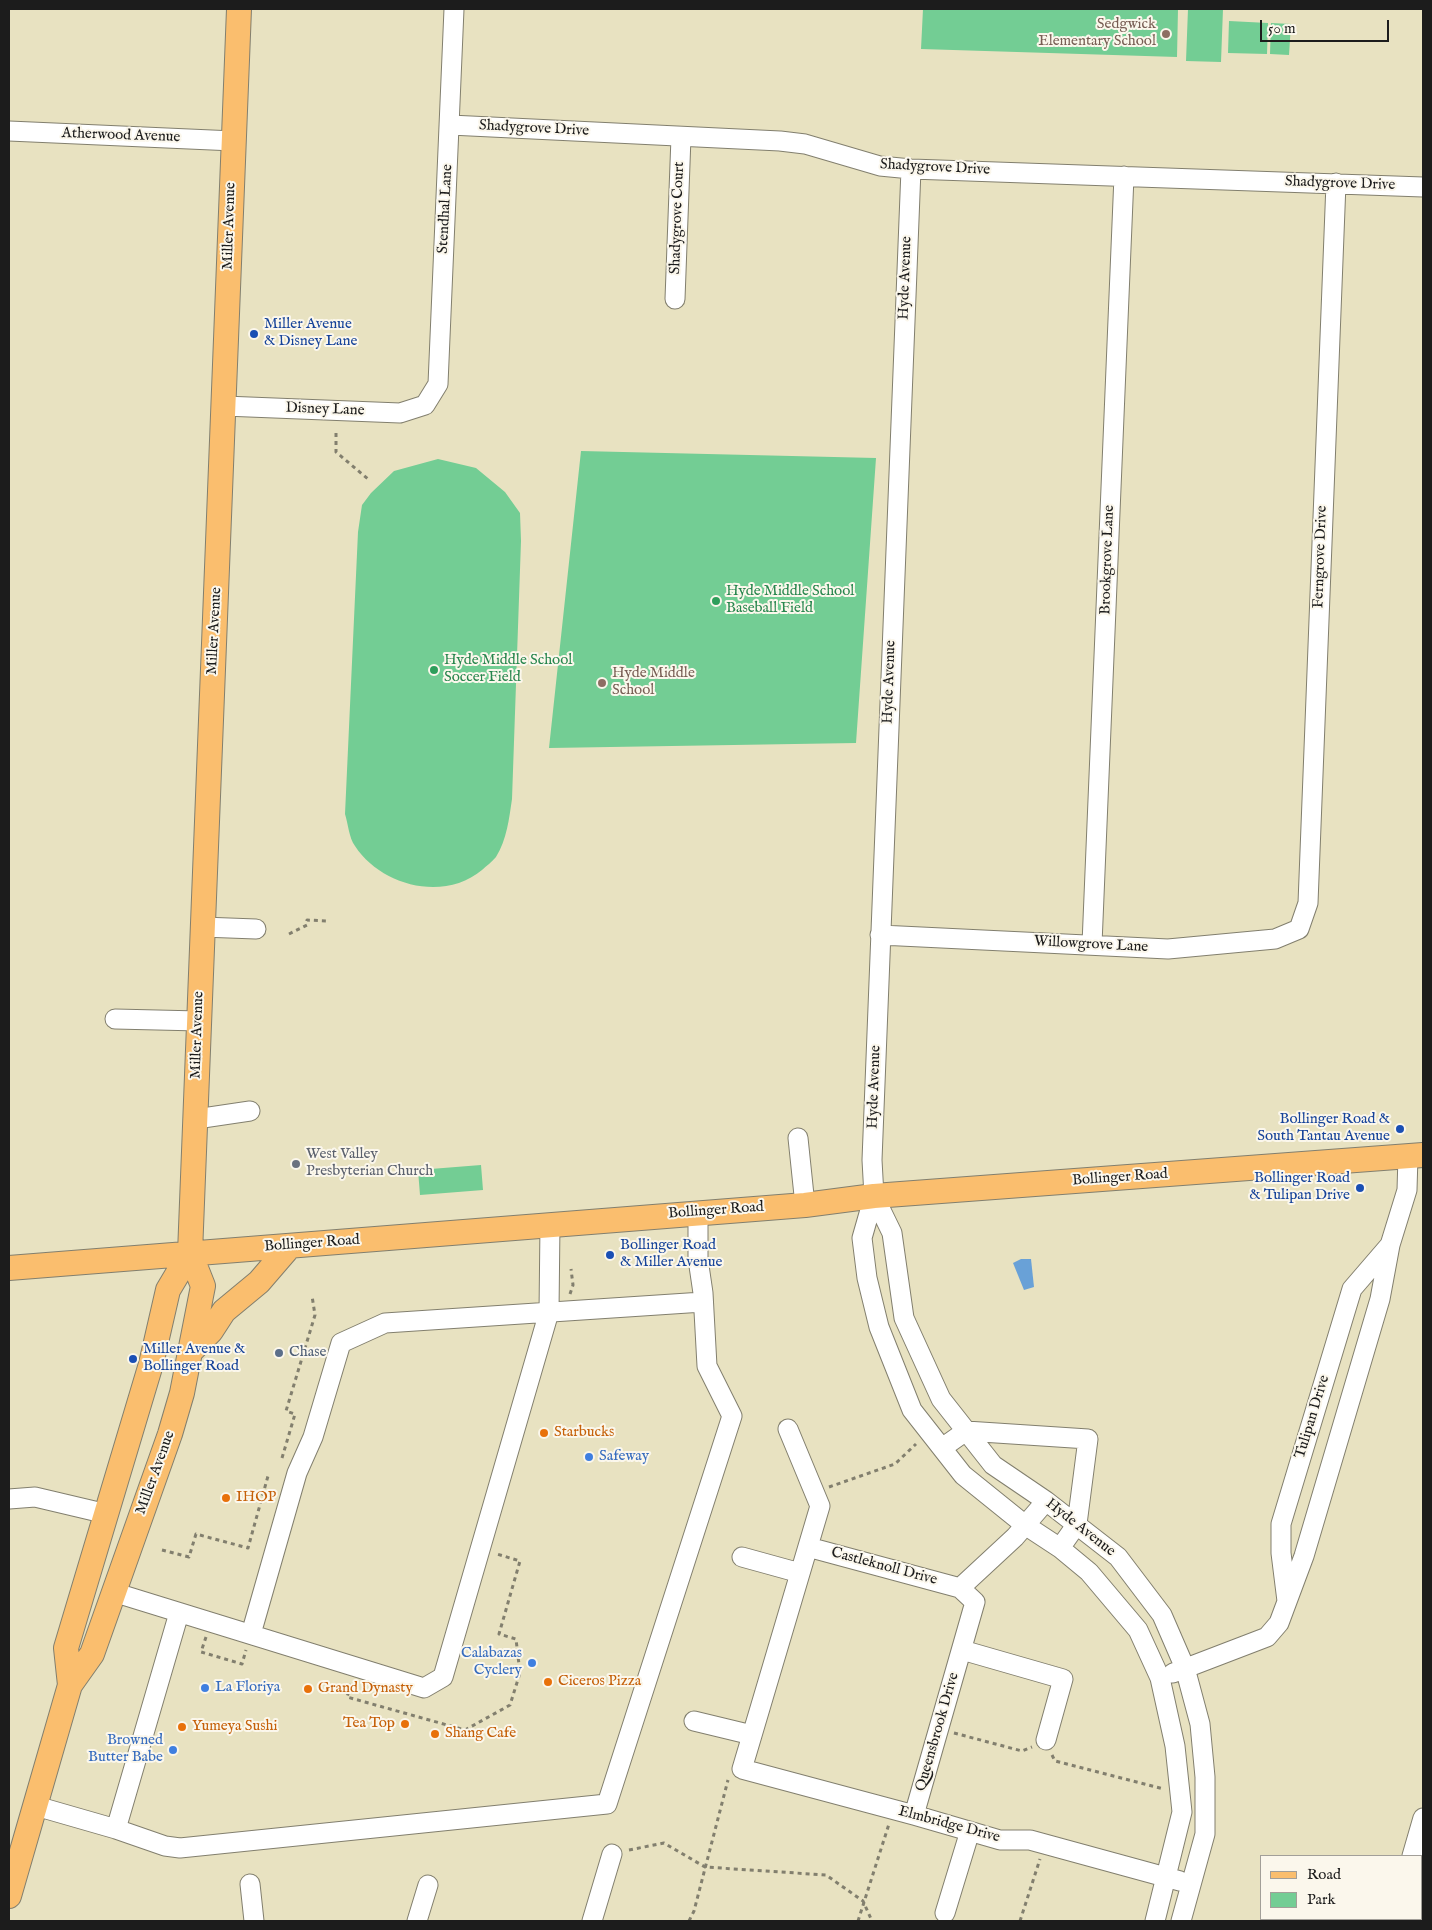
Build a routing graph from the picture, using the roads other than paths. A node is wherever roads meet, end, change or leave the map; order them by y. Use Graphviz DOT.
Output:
graph roads {
  1 [pos="239,9"];
  2 [pos="454,9"];
  3 [pos="450,125"];
  4 [pos="9,131"];
  5 [pos="681,136"];
  6 [pos="234,140"];
  7 [pos="911,169"];
  8 [pos="1124,176"];
  9 [pos="1336,183"];
  10 [pos="1423,188"];
  11 [pos="675,299"];
  12 [pos="425,405"];
  13 [pos="224,406"];
  14 [pos="202,927"];
  15 [pos="256,929"];
  16 [pos="1299,929"];
  17 [pos="880,936"];
  18 [pos="1092,944"];
  19 [pos="115,1019"];
  20 [pos="199,1021"];
  21 [pos="250,1111"];
  22 [pos="196,1119"];
  23 [pos="798,1138"];
  24 [pos="1416,1156"];
  25 [pos="874,1196"];
  26 [pos="805,1205"];
  27 [pos="698,1213"];
  28 [pos="550,1224"];
  29 [pos="1390,1245"];
  30 [pos="290,1246"];
  31 [pos="190,1253"];
  32 [pos="9,1268"];
  33 [pos="703,1302"];
  34 [pos="549,1312"];
  35 [pos="191,1351"];
  36 [pos="788,1429"];
  37 [pos="966,1431"];
  38 [pos="942,1448"];
  39 [pos="9,1499"];
  40 [pos="1046,1501"];
  41 [pos="107,1514"];
  42 [pos="1077,1524"];
  43 [pos="1025,1525"];
  44 [pos="808,1547"];
  45 [pos="1060,1548"];
  46 [pos="742,1557"];
  47 [pos="800,1573"];
  48 [pos="960,1588"];
  49 [pos="114,1592"];
  50 [pos="1287,1605"];
  51 [pos="179,1613"];
  52 [pos="250,1634"];
  53 [pos="962,1650"];
  54 [pos="1184,1668"];
  55 [pos="1160,1678"];
  56 [pos="70,1685"];
  57 [pos="694,1721"];
  58 [pos="752,1735"];
  59 [pos="1046,1740"];
  60 [pos="36,1806"];
  61 [pos="914,1815"];
  62 [pos="1423,1818"];
  63 [pos="116,1829"];
  64 [pos="970,1831"];
  65 [pos="612,1854"];
  66 [pos="1412,1855"];
  67 [pos="1167,1877"];
  68 [pos="250,1884"];
  69 [pos="1192,1884"];
  70 [pos="428,1885"];
  71 [pos="9,1896"];
  72 [pos="945,1913"];
  73 [pos="254,1921"];
  74 [pos="417,1921"];
  75 [pos="592,1921"];
  76 [pos="1155,1921"];
  77 [pos="1181,1921"];
  1 -- 6 [label="main road, Miller Avenue"];
  2 -- 3 [label="street, Stendhal Lane"];
  3 -- 5 [label="street, Shadygrove Drive"];
  3 -- 12 [label="street, Stendhal Lane"];
  4 -- 6 [label="street, Atherwood Avenue"];
  5 -- 7 [label="street, Shadygrove Drive"];
  5 -- 11 [label="street, Shadygrove Court"];
  6 -- 13 [label="main road, Miller Avenue"];
  7 -- 8 [label="street, Shadygrove Drive"];
  7 -- 17 [label="street, Hyde Avenue"];
  8 -- 9 [label="street, Shadygrove Drive"];
  8 -- 18 [label="street, Brookgrove Lane"];
  9 -- 10 [label="street, Shadygrove Drive"];
  9 -- 16 [label="street, Ferngrove Drive"];
  12 -- 13 [label="street, Disney Lane"];
  13 -- 14 [label="main road, Miller Avenue"];
  14 -- 15 [label="street"];
  14 -- 20 [label="main road, Miller Avenue"];
  16 -- 18 [label="street, Willowgrove Lane"];
  17 -- 18 [label="street, Willowgrove Lane"];
  17 -- 25 [label="street, Hyde Avenue"];
  19 -- 20 [label="street"];
  20 -- 22 [label="main road, Miller Avenue"];
  21 -- 22 [label="street"];
  22 -- 31 [label="main road, Miller Avenue"];
  23 -- 26 [label="street"];
  24 -- 25 [label="main road, Bollinger Road"];
  24 -- 29 [label="street, Tulipan Drive"];
  25 -- 26 [label="main road, Bollinger Road"];
  25 -- 37 [label="street, Hyde Avenue"];
  25 -- 38 [label="street, Hyde Avenue"];
  26 -- 27 [label="main road, Bollinger Road"];
  27 -- 28 [label="main road, Bollinger Road"];
  27 -- 33 [label="street"];
  28 -- 30 [label="main road, Bollinger Road"];
  28 -- 34 [label="street"];
  29 -- 50 [label="street, Tulipan Drive"];
  29 -- 50 [label="street, Tulipan Drive"];
  30 -- 31 [label="main road, Bollinger Road"];
  30 -- 35 [label="main road"];
  31 -- 32 [label="main road, Bollinger Road"];
  31 -- 35 [label="main road, Miller Avenue"];
  31 -- 41 [label="main road, Miller Avenue"];
  33 -- 34 [label="street"];
  33 -- 63 [label="street"];
  34 -- 52 [label="street"];
  34 -- 52 [label="street"];
  35 -- 49 [label="main road, Miller Avenue"];
  36 -- 44 [label="street"];
  37 -- 38 [label="street"];
  37 -- 40 [label="street, Hyde Avenue"];
  37 -- 42 [label="street"];
  38 -- 43 [label="street, Hyde Avenue"];
  39 -- 41 [label="street"];
  40 -- 42 [label="street, Hyde Avenue"];
  40 -- 43 [label="street"];
  41 -- 56 [label="main road, Miller Avenue"];
  42 -- 45 [label="street"];
  42 -- 54 [label="street, Hyde Avenue"];
  43 -- 45 [label="street, Hyde Avenue"];
  43 -- 48 [label="street"];
  44 -- 47 [label="street"];
  44 -- 48 [label="street, Castleknoll Drive"];
  45 -- 55 [label="street, Hyde Avenue"];
  46 -- 47 [label="street"];
  47 -- 58 [label="street"];
  48 -- 53 [label="street, Queensbrook Drive"];
  49 -- 51 [label="street"];
  49 -- 56 [label="main road, Miller Avenue"];
  50 -- 54 [label="street, Tulipan Drive"];
  51 -- 52 [label="street"];
  51 -- 63 [label="street"];
  53 -- 59 [label="street"];
  53 -- 61 [label="street, Queensbrook Drive"];
  54 -- 55 [label="street, Tulipan Drive"];
  54 -- 69 [label="street, Hyde Avenue"];
  55 -- 67 [label="street, Hyde Avenue"];
  56 -- 60 [label="main road, Miller Avenue"];
  57 -- 58 [label="street"];
  58 -- 61 [label="street, Elmbridge Drive"];
  60 -- 63 [label="street"];
  60 -- 71 [label="main road, Miller Avenue"];
  61 -- 64 [label="street, Elmbridge Drive"];
  62 -- 66 [label="street"];
  64 -- 67 [label="street, Elmbridge Drive"];
  64 -- 72 [label="street"];
  65 -- 75 [label="street"];
  67 -- 69 [label="street, Elmbridge Drive"];
  67 -- 76 [label="street, Hyde Avenue"];
  68 -- 73 [label="street"];
  69 -- 77 [label="street, Hyde Avenue"];
  70 -- 74 [label="street"];
}
